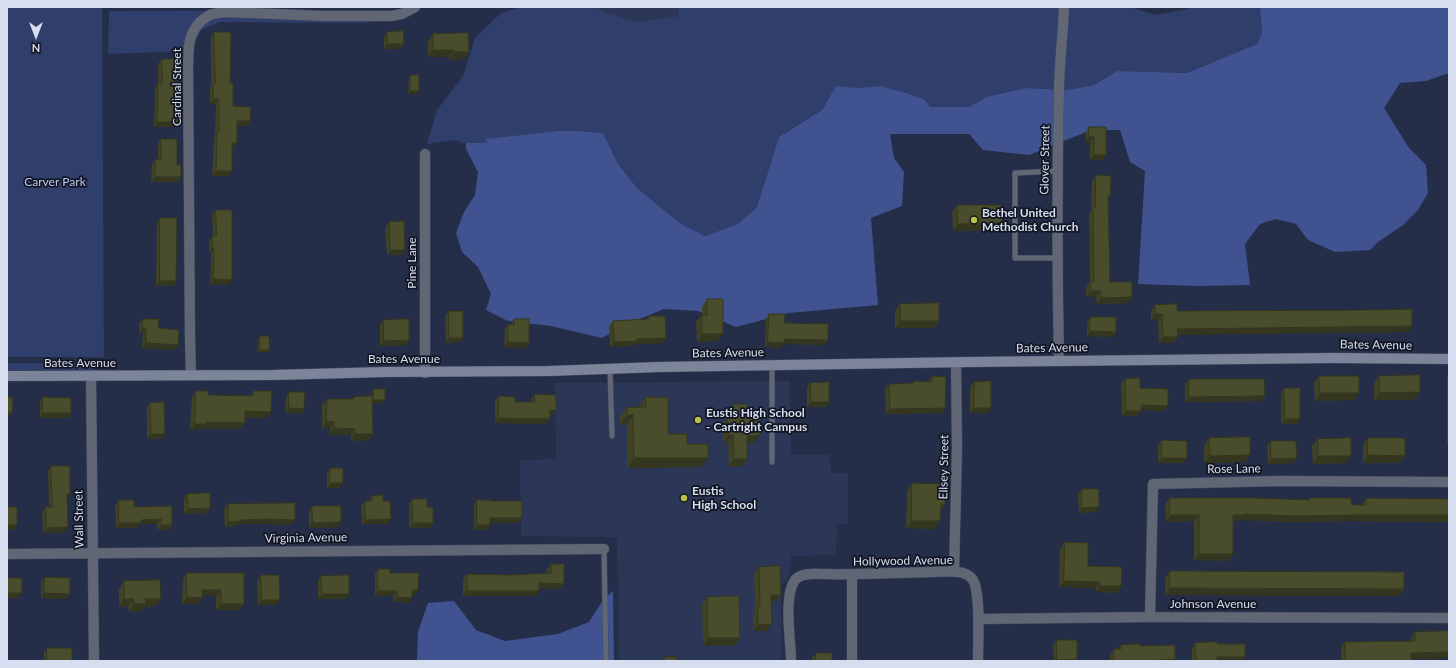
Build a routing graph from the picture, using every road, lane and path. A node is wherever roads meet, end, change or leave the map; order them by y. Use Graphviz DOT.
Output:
graph roads {
  1 [pos="415,7"];
  2 [pos="1064,7"];
  3 [pos="425,154"];
  4 [pos="1058,171"];
  5 [pos="1057,258"];
  6 [pos="1449,359"];
  7 [pos="1059,361"];
  8 [pos="956,362"];
  9 [pos="772,365"];
  10 [pos="610,369"];
  11 [pos="425,372"];
  12 [pos="191,375"];
  13 [pos="7,376"];
  14 [pos="91,376"];
  15 [pos="612,436"];
  16 [pos="772,462"];
  17 [pos="1449,482"];
  18 [pos="604,549"];
  19 [pos="92,553"];
  20 [pos="7,554"];
  21 [pos="954,572"];
  22 [pos="852,575"];
  23 [pos="1150,617"];
  24 [pos="1449,618"];
  25 [pos="978,619"];
  26 [pos="94,661"];
  27 [pos="606,661"];
  28 [pos="791,661"];
  29 [pos="852,661"];
  30 [pos="978,661"];
  1 -- 12 [label="street, Cardinal Street"];
  2 -- 4 [label="street, Glover Street"];
  3 -- 11 [label="street, Pine Lane"];
  4 -- 5 [label="street, Glover Street"];
  4 -- 5 [label="lane"];
  5 -- 7 [label="street, Glover Street"];
  6 -- 7 [label="street, Bates Avenue"];
  7 -- 8 [label="street, Bates Avenue"];
  8 -- 9 [label="street, Bates Avenue"];
  8 -- 21 [label="street, Ellsey Street"];
  9 -- 10 [label="street, Bates Avenue"];
  9 -- 16 [label="lane"];
  10 -- 11 [label="street, Bates Avenue"];
  10 -- 15 [label="lane"];
  11 -- 12 [label="street, Bates Avenue"];
  12 -- 14 [label="street, Bates Avenue"];
  13 -- 14 [label="street, Bates Avenue"];
  14 -- 19 [label="street, Wall Street"];
  17 -- 23 [label="street, Rose Lane"];
  18 -- 19 [label="street, Virginia Avenue"];
  18 -- 27 [label="lane"];
  19 -- 20 [label="street, Virginia Avenue"];
  19 -- 26 [label="street, Wall Street"];
  21 -- 22 [label="street, Hollywood Avenue"];
  21 -- 25 [label="street, Hollywood Avenue"];
  22 -- 28 [label="street, Hollywood Avenue"];
  22 -- 29 [label="street"];
  23 -- 24 [label="street, Johnson Avenue"];
  23 -- 25 [label="street, Johnson Avenue"];
  25 -- 30 [label="street, Hollywood Avenue"];
}
